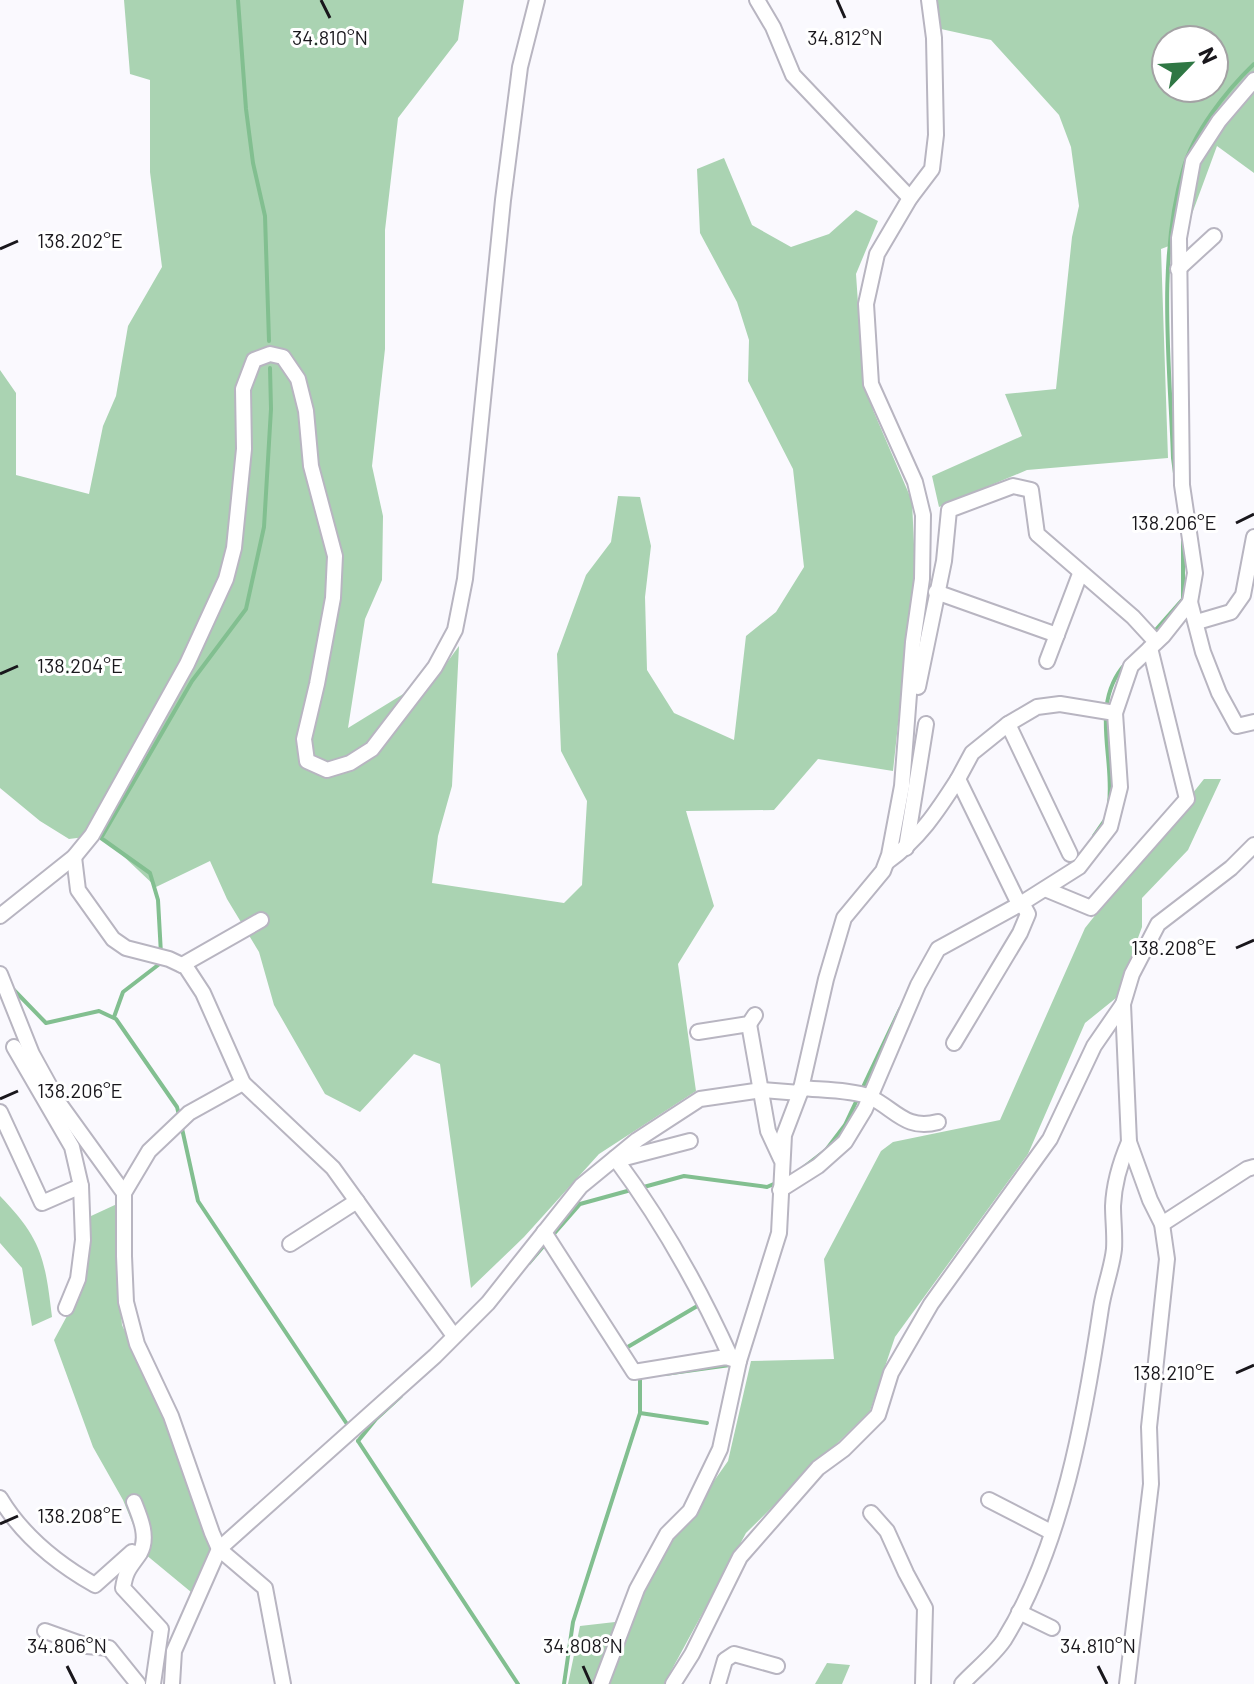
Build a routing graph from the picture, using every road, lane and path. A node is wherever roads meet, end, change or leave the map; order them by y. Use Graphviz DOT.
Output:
graph roads {
  1 [pos="537,0"];
  2 [pos="757,0"];
  3 [pos="929,0"];
  4 [pos="1254,80"];
  5 [pos="910,198"];
  6 [pos="1214,236"];
  7 [pos="1178,269"];
  8 [pos="1254,537"];
  9 [pos="1080,574"];
  10 [pos="936,592"];
  11 [pos="1190,602"];
  12 [pos="1197,622"];
  13 [pos="1057,635"];
  14 [pos="1153,644"];
  15 [pos="1047,661"];
  16 [pos="909,704"];
  17 [pos="1115,713"];
  18 [pos="1254,722"];
  19 [pos="926,724"];
  20 [pos="1008,724"];
  21 [pos="958,779"];
  22 [pos="1254,845"];
  23 [pos="906,848"];
  24 [pos="1070,854"];
  25 [pos="74,857"];
  26 [pos="887,862"];
  27 [pos="1045,889"];
  28 [pos="1018,900"];
  29 [pos="0,916"];
  30 [pos="261,920"];
  31 [pos="175,962"];
  32 [pos="0,974"];
  33 [pos="1123,1004"];
  34 [pos="698,1032"];
  35 [pos="954,1043"];
  36 [pos="13,1048"];
  37 [pos="243,1083"];
  38 [pos="762,1090"];
  39 [pos="801,1091"];
  40 [pos="868,1096"];
  41 [pos="0,1112"];
  42 [pos="938,1122"];
  43 [pos="690,1141"];
  44 [pos="1129,1142"];
  45 [pos="616,1159"];
  46 [pos="782,1166"];
  47 [pos="1254,1167"];
  48 [pos="81,1186"];
  49 [pos="780,1188"];
  50 [pos="124,1193"];
  51 [pos="357,1201"];
  52 [pos="1162,1224"];
  53 [pos="545,1233"];
  54 [pos="290,1244"];
  55 [pos="66,1308"];
  56 [pos="454,1336"];
  57 [pos="735,1359"];
  58 [pos="0,1498"];
  59 [pos="989,1500"];
  60 [pos="134,1502"];
  61 [pos="871,1513"];
  62 [pos="1051,1532"];
  63 [pos="142,1543"];
  64 [pos="219,1549"];
  65 [pos="1019,1612"];
  66 [pos="1052,1628"];
  67 [pos="45,1631"];
  68 [pos="777,1666"];
  69 [pos="138,1684"];
  70 [pos="153,1684"];
  71 [pos="172,1684"];
  72 [pos="283,1684"];
  73 [pos="601,1684"];
  74 [pos="673,1684"];
  75 [pos="718,1684"];
  76 [pos="923,1684"];
  77 [pos="962,1684"];
  78 [pos="1127,1684"];
  1 -- 25 [label="street"];
  2 -- 5 [label="street"];
  3 -- 5 [label="street"];
  4 -- 7 [label="street"];
  5 -- 16 [label="street"];
  6 -- 7 [label="street"];
  7 -- 11 [label="street"];
  8 -- 12 [label="street"];
  9 -- 10 [label="street"];
  9 -- 13 [label="street"];
  9 -- 14 [label="street"];
  10 -- 13 [label="street"];
  10 -- 16 [label="street"];
  11 -- 12 [label="street"];
  11 -- 14 [label="street"];
  12 -- 18 [label="street"];
  13 -- 15 [label="street"];
  14 -- 17 [label="street"];
  14 -- 27 [label="street"];
  16 -- 26 [label="street"];
  17 -- 20 [label="street"];
  17 -- 27 [label="street"];
  19 -- 23 [label="street"];
  20 -- 21 [label="street"];
  20 -- 24 [label="street"];
  21 -- 23 [label="street"];
  21 -- 28 [label="street"];
  22 -- 33 [label="street"];
  23 -- 26 [label="street"];
  25 -- 29 [label="street"];
  25 -- 31 [label="street"];
  26 -- 39 [label="street"];
  27 -- 28 [label="street"];
  28 -- 35 [label="street"];
  28 -- 40 [label="street"];
  30 -- 31 [label="street"];
  31 -- 37 [label="street"];
  32 -- 36 [label="street"];
  33 -- 44 [label="street"];
  33 -- 74 [label="street"];
  34 -- 38 [label="street"];
  36 -- 48 [label="street"];
  36 -- 50 [label="street"];
  37 -- 50 [label="street"];
  37 -- 51 [label="street"];
  38 -- 39 [label="street"];
  38 -- 45 [label="street"];
  38 -- 46 [label="street"];
  39 -- 40 [label="street"];
  39 -- 46 [label="street"];
  40 -- 42 [label="street"];
  40 -- 49 [label="street"];
  41 -- 48 [label="street"];
  43 -- 45 [label="street"];
  44 -- 52 [label="street"];
  44 -- 62 [label="street"];
  45 -- 53 [label="street"];
  45 -- 57 [label="street"];
  46 -- 49 [label="street"];
  47 -- 52 [label="street"];
  48 -- 55 [label="street"];
  49 -- 57 [label="street"];
  50 -- 64 [label="street"];
  51 -- 54 [label="street"];
  51 -- 56 [label="street"];
  52 -- 78 [label="street"];
  53 -- 56 [label="street"];
  53 -- 57 [label="street"];
  56 -- 64 [label="street"];
  57 -- 73 [label="street"];
  58 -- 63 [label="street"];
  59 -- 62 [label="street"];
  60 -- 63 [label="street"];
  61 -- 76 [label="street"];
  62 -- 65 [label="street"];
  63 -- 70 [label="street"];
  64 -- 71 [label="street"];
  64 -- 72 [label="street"];
  65 -- 66 [label="street"];
  65 -- 77 [label="street"];
  67 -- 69 [label="street"];
  68 -- 75 [label="street"];
}
